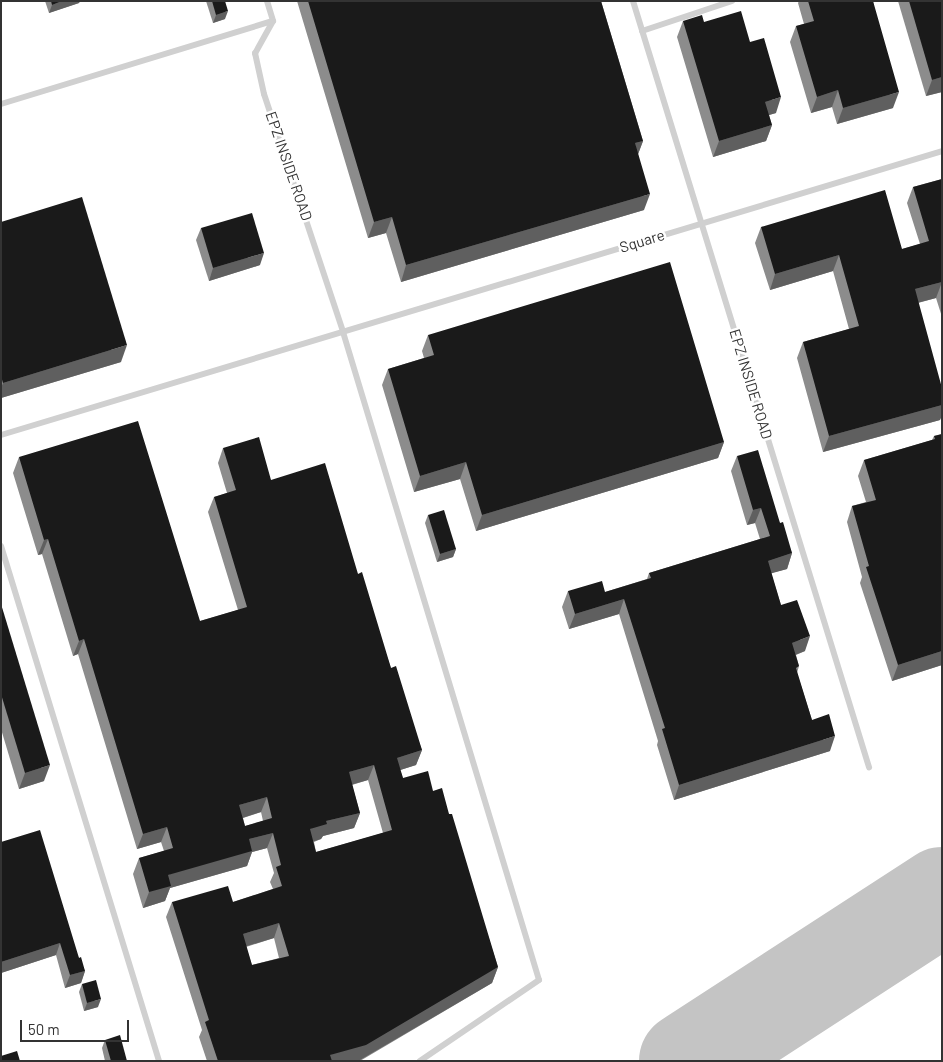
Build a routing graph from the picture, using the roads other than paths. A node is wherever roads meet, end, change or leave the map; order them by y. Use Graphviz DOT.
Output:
graph roads {
  1 [pos="267,1"];
  2 [pos="633,1"];
  3 [pos="732,1"];
  4 [pos="273,21"];
  5 [pos="642,31"];
  6 [pos="1,104"];
  7 [pos="942,151"];
  8 [pos="701,223"];
  9 [pos="343,332"];
  10 [pos="1,435"];
  11 [pos="1,546"];
  12 [pos="869,767"];
  13 [pos="159,1061"];
  14 [pos="420,1061"];
  1 -- 4 [label="lane"];
  2 -- 5 [label="lane, EPZ INSIDE ROAD"];
  3 -- 5 [label="lane"];
  4 -- 6 [label="lane"];
  4 -- 9 [label="lane, EPZ INSIDE ROAD"];
  5 -- 8 [label="lane, EPZ INSIDE ROAD"];
  7 -- 8 [label="lane, Square"];
  8 -- 9 [label="lane, Square"];
  8 -- 12 [label="lane, EPZ INSIDE ROAD"];
  9 -- 10 [label="lane, Square"];
  9 -- 14 [label="lane, EPZ INSIDE ROAD"];
  11 -- 13 [label="lane"];
}
